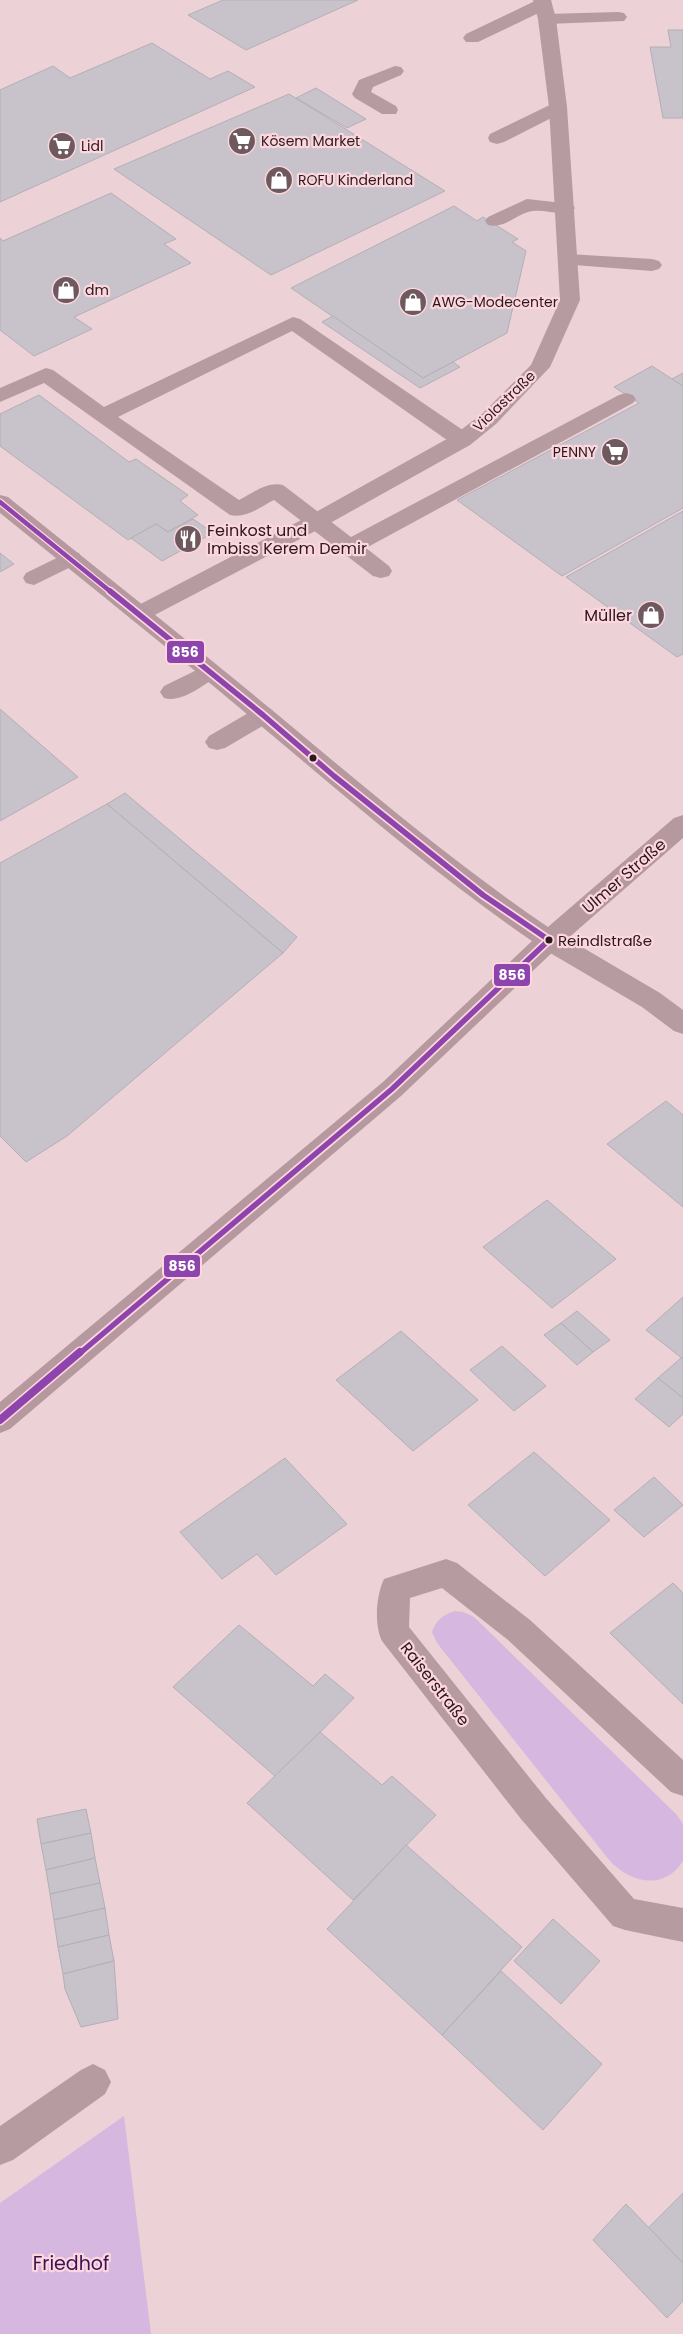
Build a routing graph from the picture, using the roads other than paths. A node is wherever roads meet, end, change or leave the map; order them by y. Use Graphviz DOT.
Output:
graph roads {
  1 [pos="544,8"];
  2 [pos="618,17"];
  3 [pos="472,38"];
  4 [pos="395,71"];
  5 [pos="558,107"];
  6 [pos="389,110"];
  7 [pos="497,138"];
  8 [pos="565,208"];
  9 [pos="495,221"];
  10 [pos="568,260"];
  11 [pos="652,265"];
  12 [pos="0,396"];
  13 [pos="626,399"];
  14 [pos="103,416"];
  15 [pos="462,440"];
  16 [pos="0,502"];
  17 [pos="315,522"];
  18 [pos="349,548"];
  19 [pos="71,558"];
  20 [pos="381,571"];
  21 [pos="34,578"];
  22 [pos="139,614"];
  23 [pos="209,672"];
  24 [pos="172,692"];
  25 [pos="263,715"];
  26 [pos="217,742"];
  27 [pos="683,824"];
  28 [pos="549,940"];
  29 [pos="683,1024"];
  30 [pos="0,1420"];
  31 [pos="683,1781"];
  32 [pos="683,1925"];
  33 [pos="93,2082"];
  34 [pos="0,2147"];
  1 -- 2 [label="street"];
  1 -- 3 [label="street"];
  1 -- 5 [label="street, Violastraße"];
  4 -- 6 [label="street"];
  5 -- 7 [label="street"];
  5 -- 8 [label="street, Violastraße"];
  8 -- 9 [label="street"];
  8 -- 10 [label="street, Violastraße"];
  10 -- 11 [label="street"];
  10 -- 15 [label="street, Violastraße"];
  12 -- 14 [label="street"];
  13 -- 18 [label="street"];
  14 -- 15 [label="street"];
  14 -- 17 [label="street"];
  15 -- 17 [label="street, Violastraße"];
  16 -- 19 [label="main road"];
  17 -- 18 [label="street"];
  17 -- 22 [label="street, Violastraße"];
  18 -- 20 [label="street"];
  19 -- 21 [label="street"];
  19 -- 22 [label="main road"];
  22 -- 23 [label="main road"];
  23 -- 24 [label="street"];
  23 -- 25 [label="main road"];
  25 -- 26 [label="street"];
  25 -- 28 [label="main road"];
  27 -- 28 [label="main road, Ulmer Straße"];
  28 -- 29 [label="street"];
  28 -- 30 [label="main road, Ulmer Straße"];
  31 -- 32 [label="street, Raiserstraße"];
  33 -- 34 [label="street"];
}
